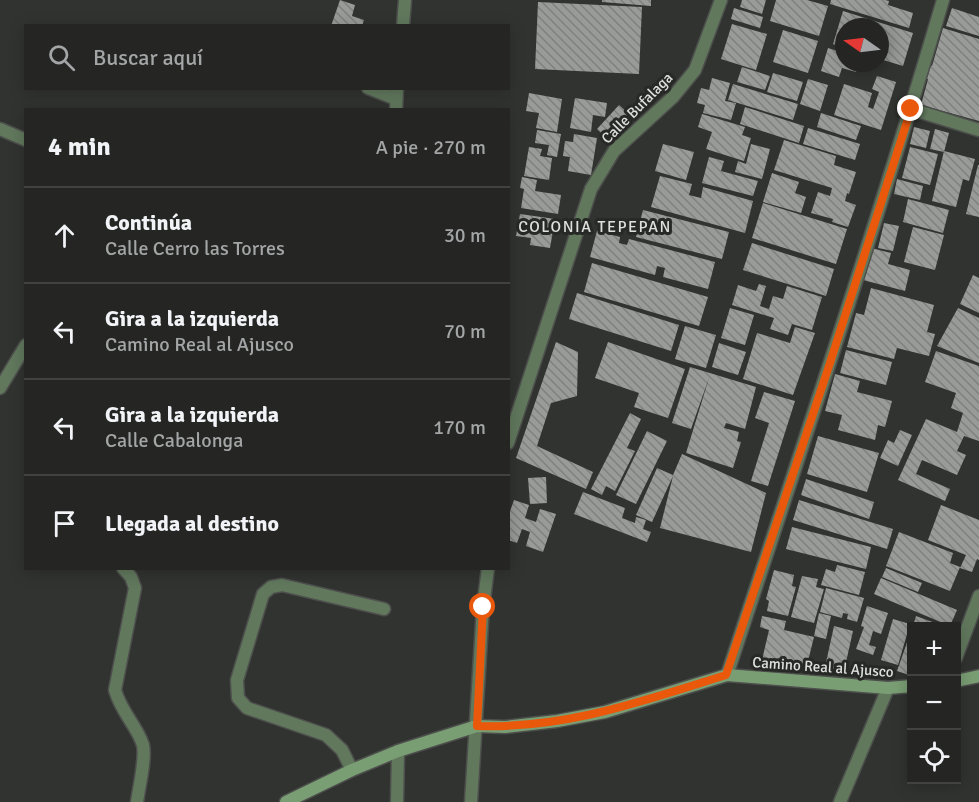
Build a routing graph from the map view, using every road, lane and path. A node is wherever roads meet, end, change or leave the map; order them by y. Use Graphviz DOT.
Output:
graph roads {
  1 [pos="405,0"];
  2 [pos="721,0"];
  3 [pos="943,0"];
  4 [pos="403,24"];
  5 [pos="373,90"];
  6 [pos="396,99"];
  7 [pos="911,109"];
  8 [pos="0,129"];
  9 [pos="979,130"];
  10 [pos="24,139"];
  11 [pos="24,348"];
  12 [pos="0,388"];
  13 [pos="510,436"];
  14 [pos="125,570"];
  15 [pos="488,570"];
  16 [pos="979,596"];
  17 [pos="384,609"];
  18 [pos="961,647"];
  19 [pos="726,675"];
  20 [pos="979,676"];
  21 [pos="961,680"];
  22 [pos="907,686"];
  23 [pos="888,688"];
  24 [pos="477,726"];
  25 [pos="398,751"];
  26 [pos="352,770"];
  27 [pos="137,802"];
  28 [pos="286,802"];
  29 [pos="397,802"];
  30 [pos="471,802"];
  31 [pos="840,802"];
  1 -- 4 [label="street"];
  2 -- 13 [label="street, Calle Bufalaga"];
  3 -- 7 [label="street"];
  5 -- 6 [label="street"];
  7 -- 9 [label="street"];
  7 -- 19 [label="street"];
  8 -- 10 [label="street"];
  11 -- 12 [label="street"];
  14 -- 27 [label="street"];
  15 -- 24 [label="street"];
  16 -- 18 [label="street"];
  17 -- 26 [label="street"];
  19 -- 23 [label="street, Camino Real al Ajusco"];
  19 -- 24 [label="street, Camino Real al Ajusco"];
  20 -- 21 [label="street"];
  22 -- 23 [label="street, Camino Real al Ajusco"];
  23 -- 31 [label="street"];
  24 -- 25 [label="street, Camino Real al Ajusco"];
  24 -- 30 [label="street"];
  25 -- 26 [label="street, Camino Real al Ajusco"];
  25 -- 29 [label="street"];
  26 -- 28 [label="street, Camino Real al Ajusco"];
}
